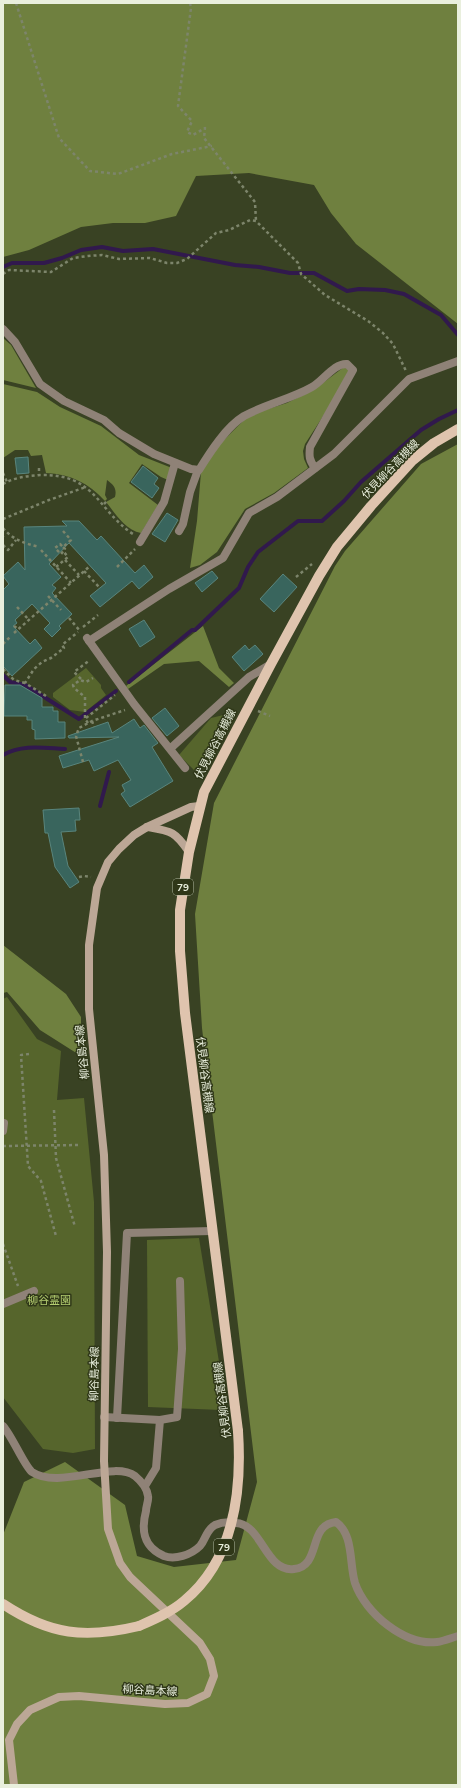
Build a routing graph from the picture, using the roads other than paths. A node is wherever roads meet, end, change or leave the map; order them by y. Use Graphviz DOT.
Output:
graph roads {
  1 [pos="3,329"];
  2 [pos="458,361"];
  3 [pos="458,429"];
  4 [pos="176,463"];
  5 [pos="315,468"];
  6 [pos="198,470"];
  7 [pos="179,532"];
  8 [pos="142,539"];
  9 [pos="271,664"];
  10 [pos="172,747"];
  11 [pos="185,768"];
  12 [pos="199,806"];
  13 [pos="147,827"];
  14 [pos="189,852"];
  15 [pos="4,1122"];
  16 [pos="3,1131"];
  17 [pos="212,1231"];
  18 [pos="180,1281"];
  19 [pos="34,1291"];
  20 [pos="3,1304"];
  21 [pos="104,1417"];
  22 [pos="117,1418"];
  23 [pos="160,1420"];
  24 [pos="3,1426"];
  25 [pos="104,1473"];
  26 [pos="144,1486"];
  27 [pos="3,1604"];
  28 [pos="458,1636"];
  29 [pos="14,1785"];
  1 -- 4 [label="street"];
  2 -- 5 [label="street"];
  3 -- 9 [label="main road, 伏見柳谷高槻線 / 79"];
  4 -- 6 [label="street"];
  4 -- 8 [label="street"];
  5 -- 6 [label="street"];
  5 -- 11 [label="street"];
  6 -- 7 [label="street"];
  9 -- 10 [label="street"];
  9 -- 12 [label="main road, 伏見柳谷高槻線 / 79"];
  12 -- 13 [label="main road, 柳谷島本線"];
  12 -- 14 [label="main road, 伏見柳谷高槻線 / 79"];
  13 -- 14 [label="main road"];
  13 -- 21 [label="main road, 柳谷島本線"];
  14 -- 17 [label="main road, 伏見柳谷高槻線 / 79"];
  15 -- 16 [label="street"];
  17 -- 22 [label="street"];
  17 -- 27 [label="main road, 伏見柳谷高槻線 / 79, bridge"];
  18 -- 23 [label="street"];
  19 -- 20 [label="street"];
  21 -- 22 [label="street"];
  21 -- 25 [label="main road, 柳谷島本線"];
  22 -- 23 [label="street"];
  23 -- 26 [label="street"];
  24 -- 25 [label="street"];
  25 -- 26 [label="street"];
  25 -- 29 [label="main road, 柳谷島本線"];
  26 -- 28 [label="street"];
}
